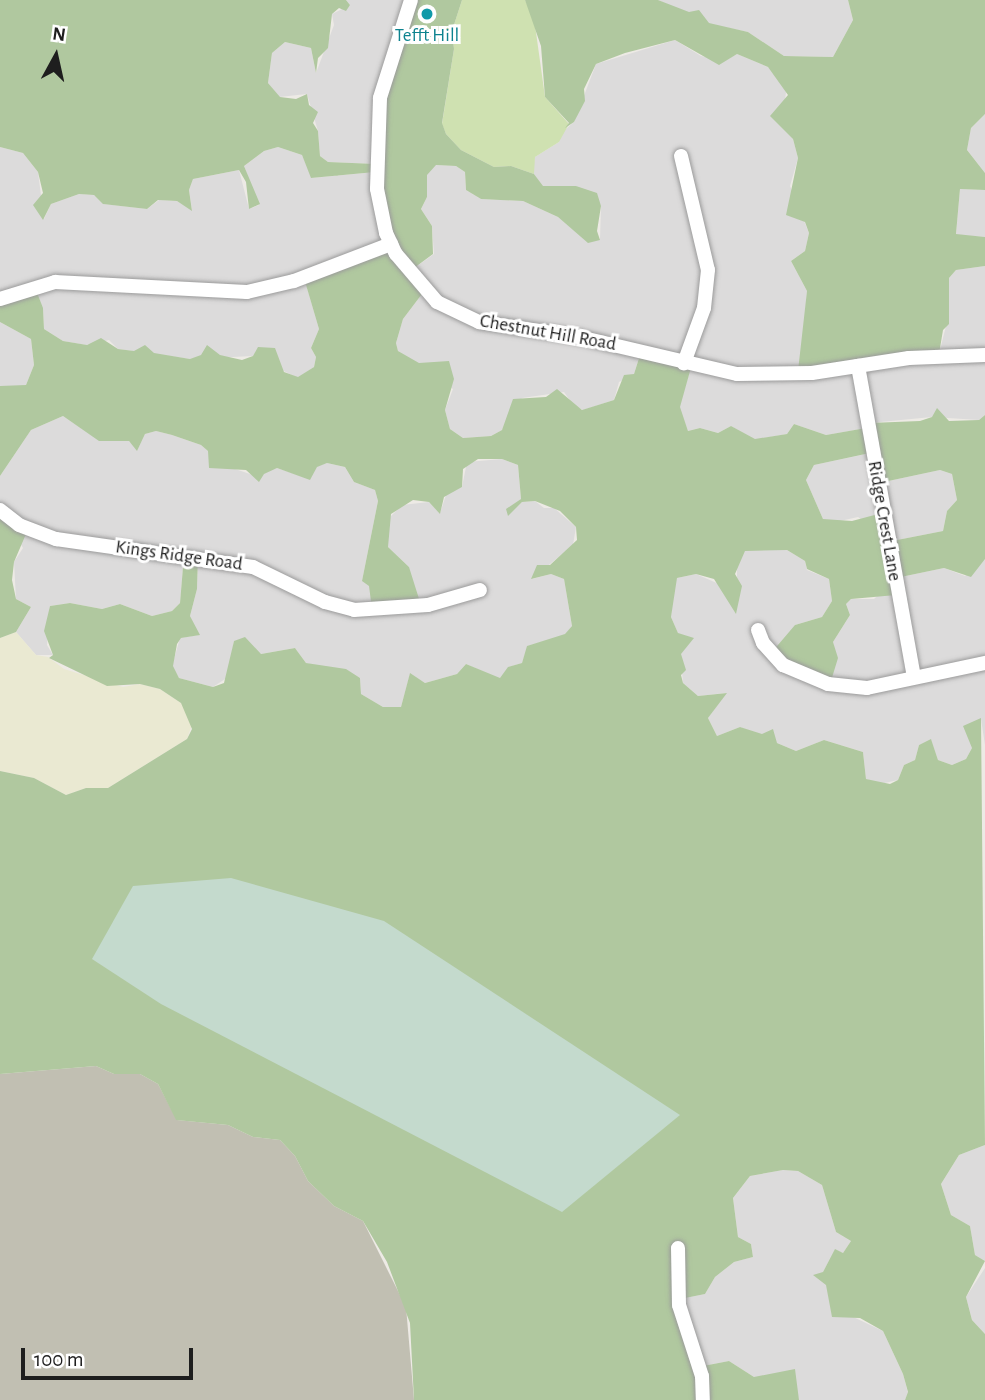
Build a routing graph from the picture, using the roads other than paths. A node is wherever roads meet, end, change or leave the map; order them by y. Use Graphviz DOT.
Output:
graph roads {
  1 [pos="411,0"];
  2 [pos="681,156"];
  3 [pos="391,244"];
  4 [pos="0,299"];
  5 [pos="985,355"];
  6 [pos="684,363"];
  7 [pos="858,366"];
  8 [pos="0,510"];
  9 [pos="480,590"];
  10 [pos="758,630"];
  11 [pos="985,663"];
  12 [pos="914,677"];
  13 [pos="678,1248"];
  14 [pos="703,1400"];
  1 -- 3 [label="street, Chestnut Hill Road"];
  2 -- 6 [label="street"];
  3 -- 4 [label="street"];
  3 -- 6 [label="street, Chestnut Hill Road"];
  5 -- 7 [label="street, Chestnut Hill Road"];
  6 -- 7 [label="street, Chestnut Hill Road"];
  7 -- 12 [label="street, Ridge Crest Lane"];
  8 -- 9 [label="street, Kings Ridge Road"];
  10 -- 12 [label="street"];
  11 -- 12 [label="street"];
  13 -- 14 [label="street"];
}
